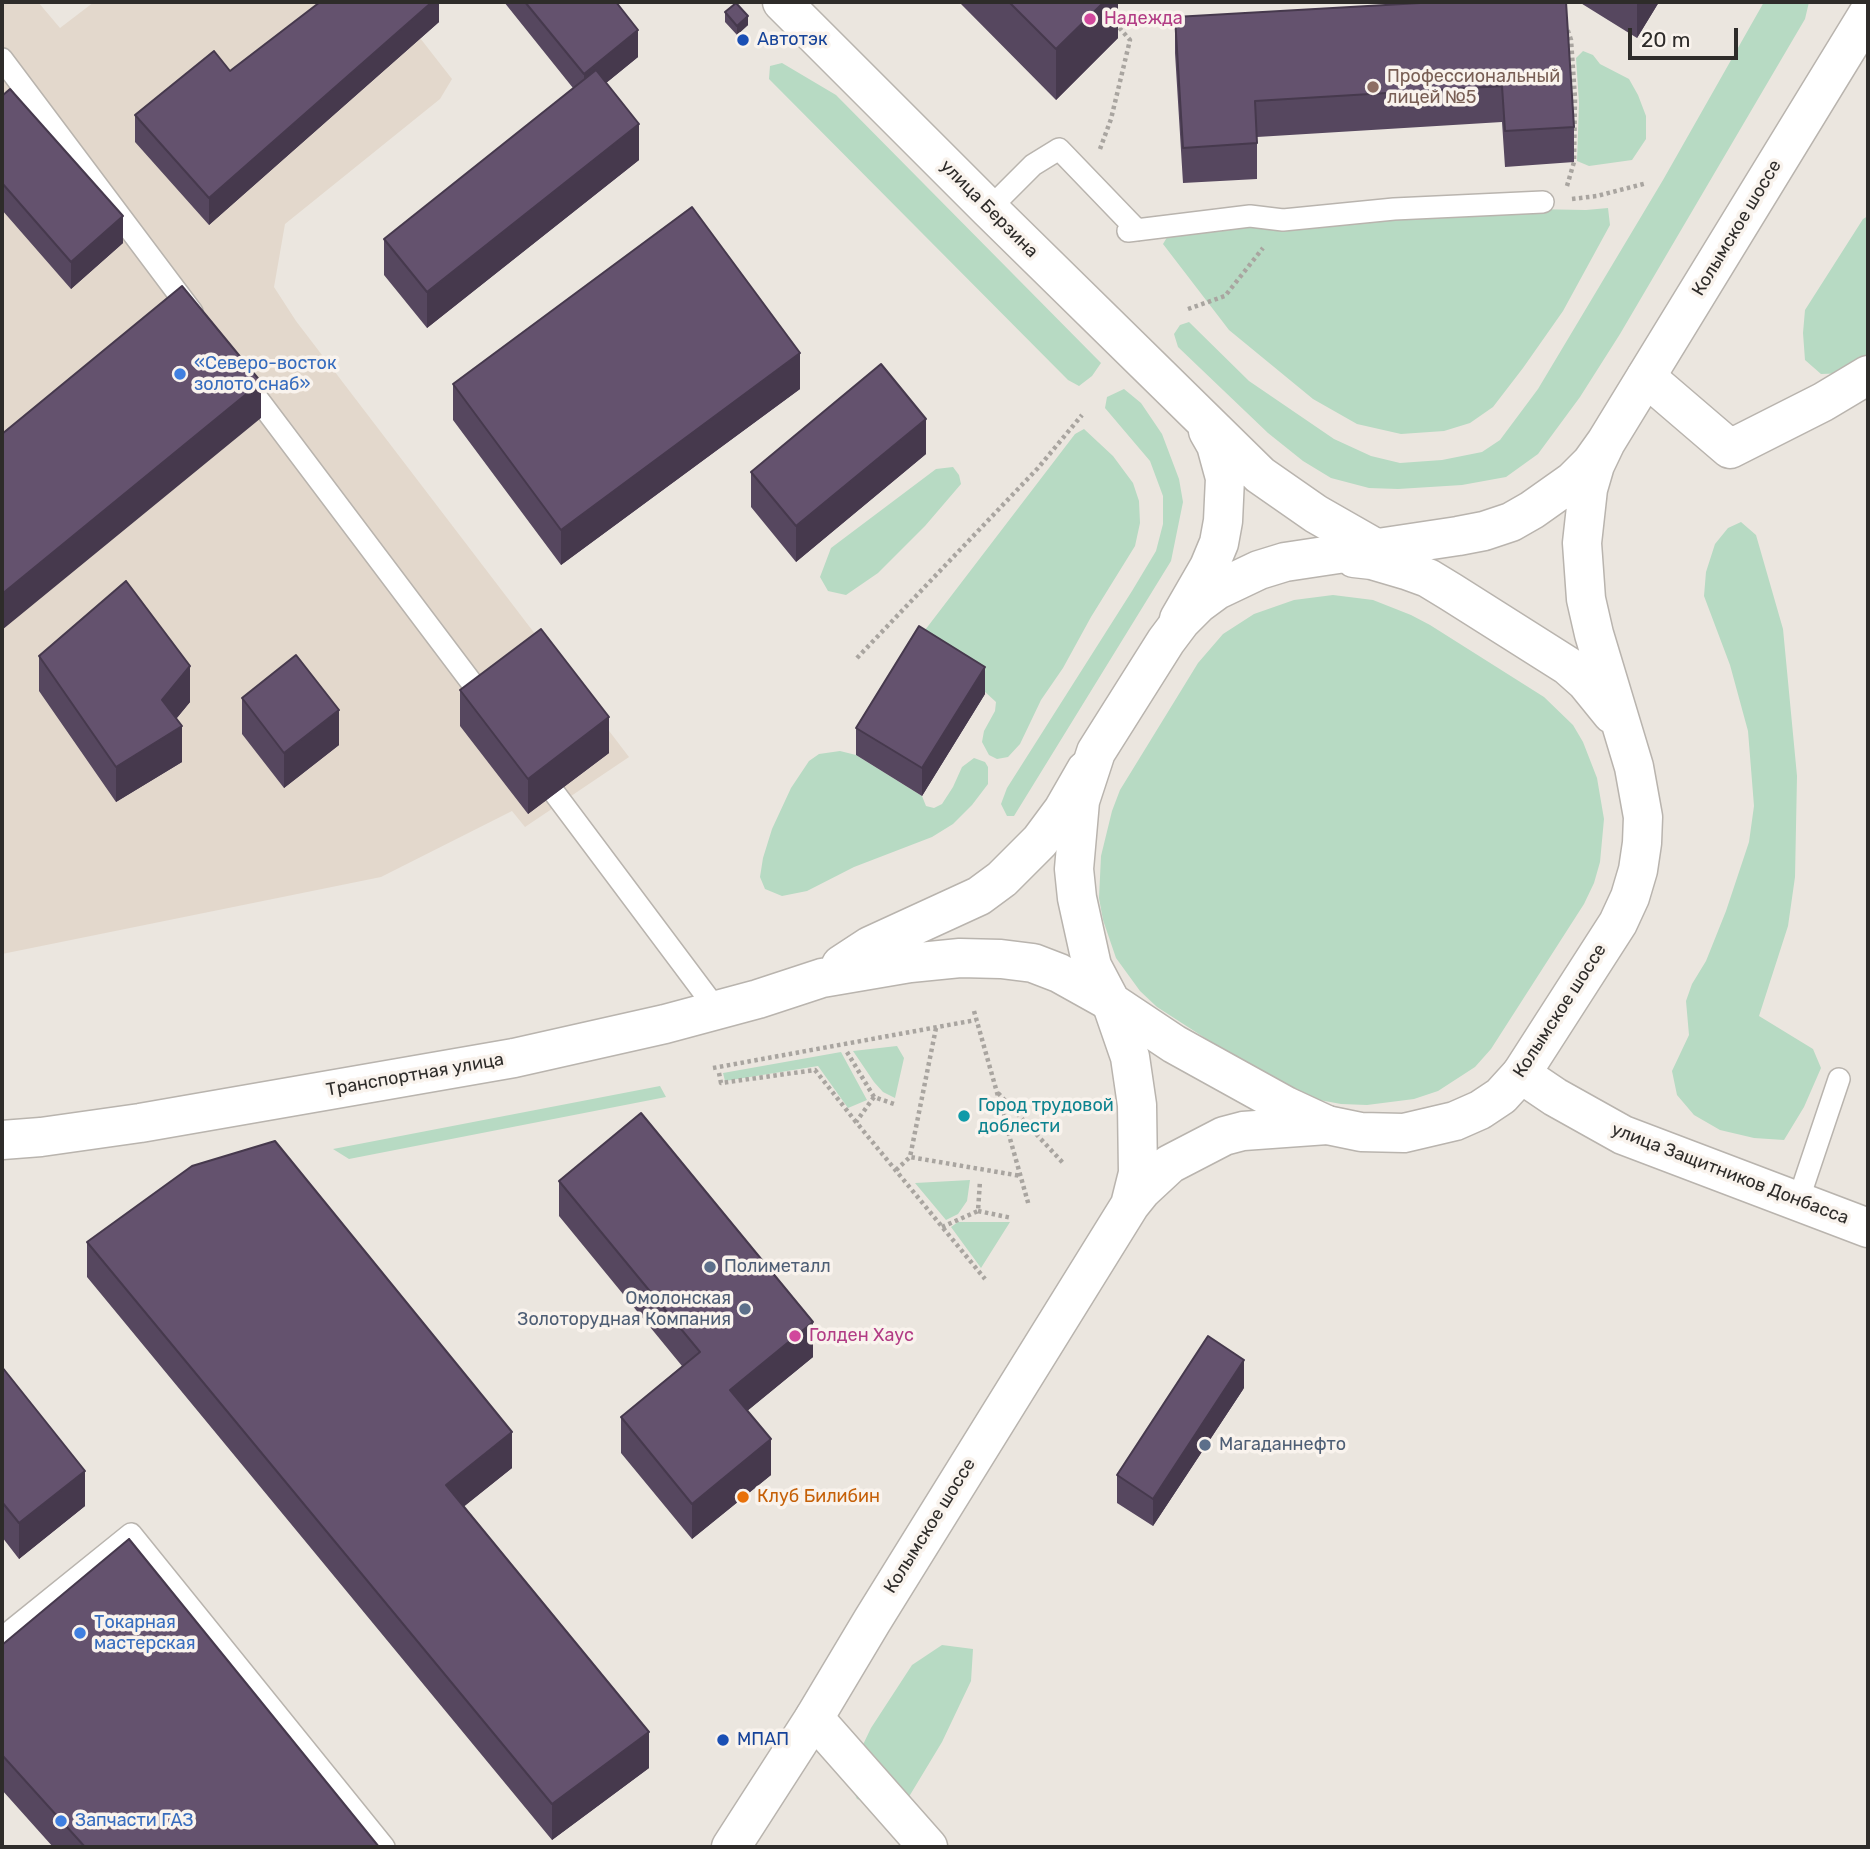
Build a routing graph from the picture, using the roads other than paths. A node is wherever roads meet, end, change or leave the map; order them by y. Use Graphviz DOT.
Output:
graph roads {
  1 [pos="782,2"];
  2 [pos="1868,14"];
  3 [pos="2,59"];
  4 [pos="1553,201"];
  5 [pos="989,209"];
  6 [pos="202,325"];
  7 [pos="235,369"];
  8 [pos="1868,375"];
  9 [pos="1646,377"];
  10 [pos="1197,415"];
  11 [pos="1606,442"];
  12 [pos="1375,548"];
  13 [pos="1311,557"];
  14 [pos="1428,579"];
  15 [pos="1166,641"];
  16 [pos="502,724"];
  17 [pos="1628,747"];
  18 [pos="1096,752"];
  19 [pos="527,757"];
  20 [pos="822,978"];
  21 [pos="1111,1002"];
  22 [pos="717,1010"];
  23 [pos="1521,1074"];
  24 [pos="1839,1079"];
  25 [pos="1326,1125"];
  26 [pos="2,1140"];
  27 [pos="1798,1201"];
  28 [pos="1130,1205"];
  29 [pos="1868,1228"];
  30 [pos="2,1638"];
  31 [pos="814,1718"];
  32 [pos="384,1847"];
  33 [pos="731,1847"];
  34 [pos="928,1847"];
  1 -- 5 [label="main road, улица Берзина"];
  2 -- 9 [label="main road, Колымское шоссе"];
  3 -- 6 [label="lane"];
  4 -- 5 [label="lane"];
  5 -- 10 [label="main road, улица Берзина"];
  7 -- 16 [label="lane"];
  8 -- 9 [label="main road"];
  9 -- 11 [label="main road, Колымское шоссе"];
  10 -- 12 [label="main road, улица Берзина"];
  10 -- 15 [label="main road, улица Берзина"];
  11 -- 12 [label="main road, Колымское шоссе"];
  11 -- 17 [label="main road, Колымское шоссе"];
  12 -- 13 [label="main road, Колымское шоссе"];
  12 -- 14 [label="main road, улица Берзина"];
  13 -- 14 [label="main road, Колымское шоссе"];
  13 -- 15 [label="main road, Колымское шоссе"];
  14 -- 17 [label="main road, Колымское шоссе"];
  15 -- 18 [label="main road, Колымское шоссе"];
  17 -- 23 [label="main road, Колымское шоссе"];
  18 -- 20 [label="main road, Транспортная улица"];
  18 -- 21 [label="main road, Колымское шоссе"];
  19 -- 22 [label="lane"];
  20 -- 21 [label="main road, Транспортная улица"];
  20 -- 22 [label="main road, Транспортная улица"];
  21 -- 25 [label="main road, Колымское шоссе"];
  21 -- 28 [label="main road, Колымское шоссе"];
  22 -- 26 [label="main road, Транспортная улица"];
  23 -- 25 [label="main road, Колымское шоссе"];
  23 -- 27 [label="main road, улица Защитников Донбасса"];
  24 -- 27 [label="lane"];
  25 -- 28 [label="main road, Колымское шоссе"];
  27 -- 29 [label="main road, улица Защитников Донбасса"];
  28 -- 31 [label="main road, Колымское шоссе"];
  30 -- 32 [label="lane"];
  31 -- 33 [label="main road, Колымское шоссе"];
  31 -- 34 [label="main road"];
}
